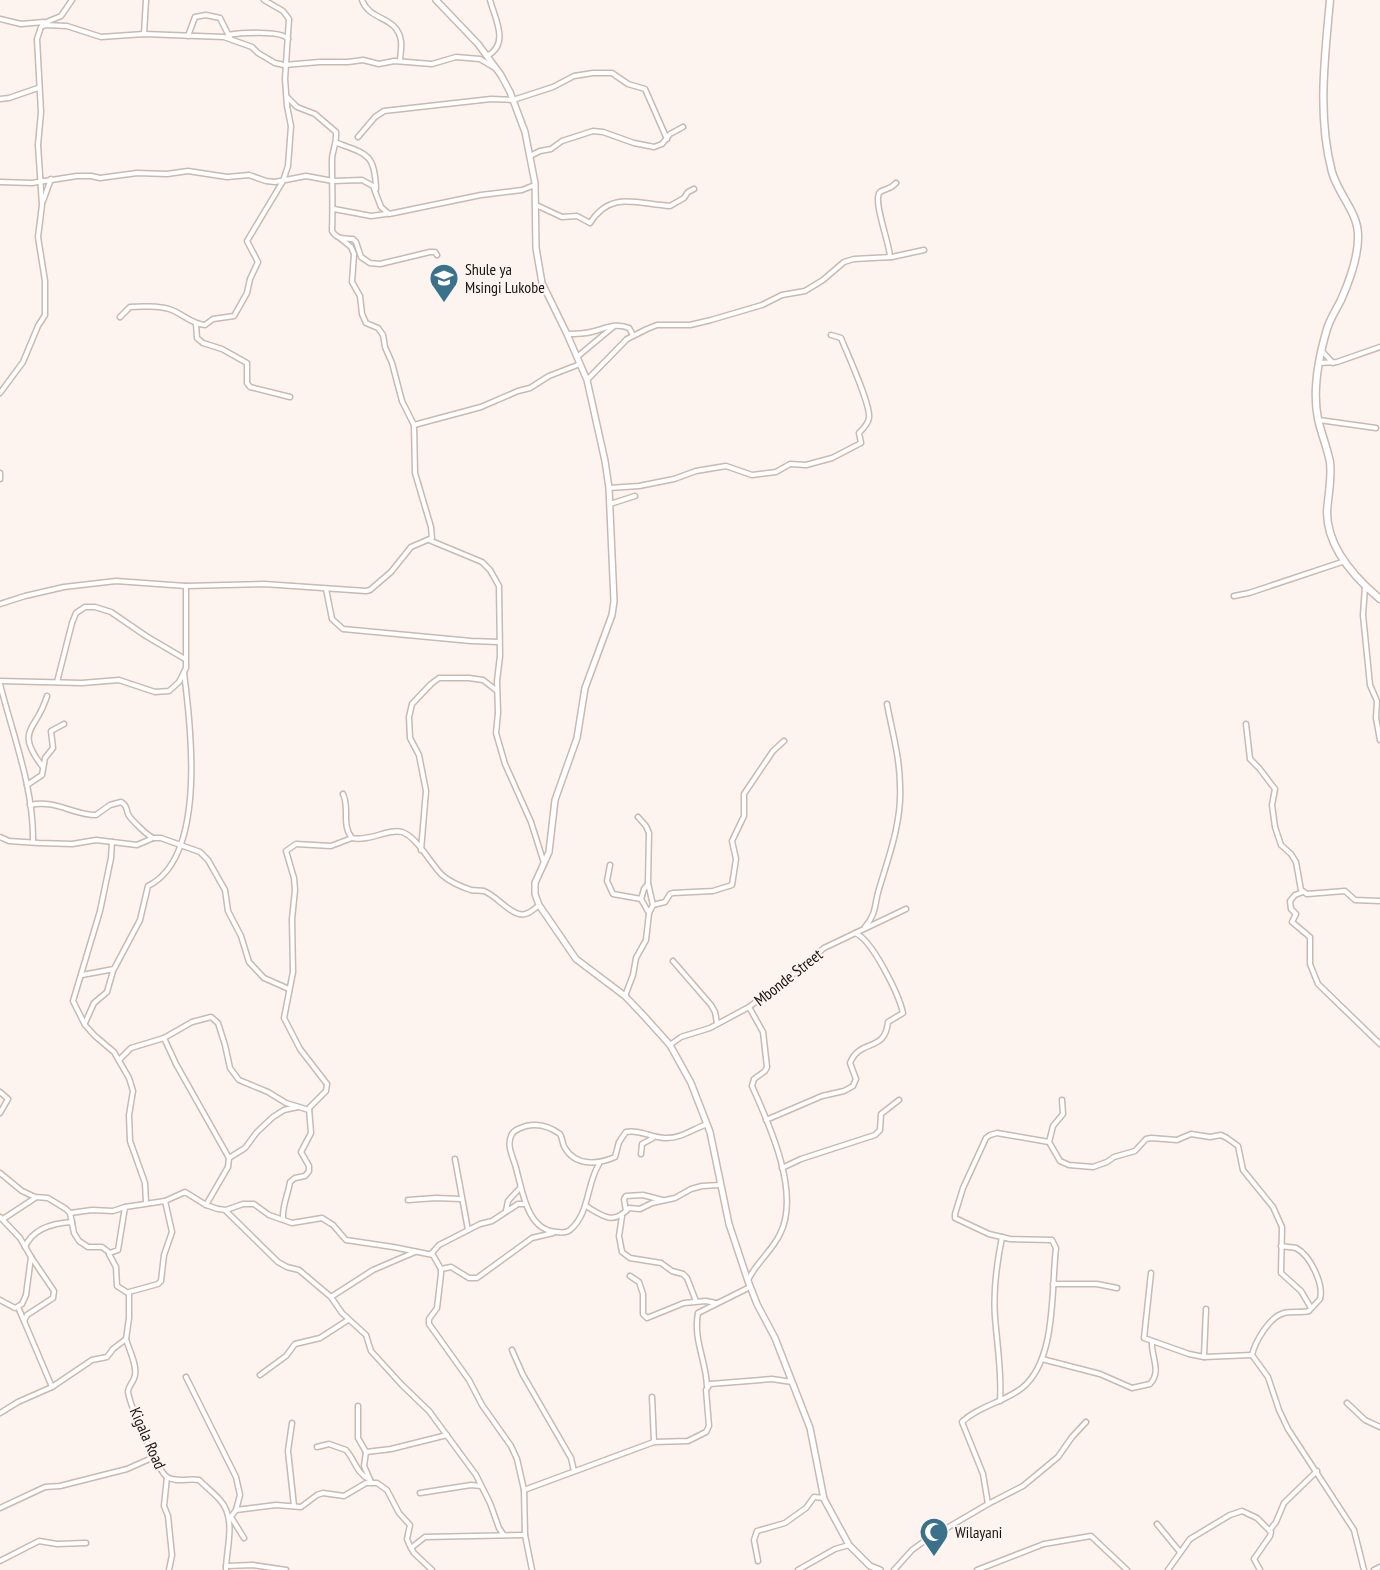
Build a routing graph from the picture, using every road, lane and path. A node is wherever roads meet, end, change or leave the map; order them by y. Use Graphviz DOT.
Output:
graph roads {
  1 [pos="72,0"];
  2 [pos="146,0"];
  3 [pos="264,0"];
  4 [pos="362,0"];
  5 [pos="436,0"];
  6 [pos="490,0"];
  7 [pos="1330,0"];
  8 [pos="0,18"];
  9 [pos="42,25"];
  10 [pos="144,34"];
  11 [pos="188,36"];
  12 [pos="229,37"];
  13 [pos="289,39"];
  14 [pos="487,56"];
  15 [pos="400,62"];
  16 [pos="287,65"];
  17 [pos="497,69"];
  18 [pos="38,88"];
  19 [pos="287,96"];
  20 [pos="0,99"];
  21 [pos="513,100"];
  22 [pos="683,127"];
  23 [pos="358,137"];
  24 [pos="668,139"];
  25 [pos="337,143"];
  26 [pos="530,156"];
  27 [pos="51,179"];
  28 [pos="283,181"];
  29 [pos="333,181"];
  30 [pos="0,182"];
  31 [pos="41,182"];
  32 [pos="897,183"];
  33 [pos="535,185"];
  34 [pos="694,189"];
  35 [pos="376,193"];
  36 [pos="42,205"];
  37 [pos="535,205"];
  38 [pos="334,210"];
  39 [pos="387,214"];
  40 [pos="340,238"];
  41 [pos="924,250"];
  42 [pos="437,255"];
  43 [pos="890,257"];
  44 [pos="120,317"];
  45 [pos="196,324"];
  46 [pos="614,326"];
  47 [pos="567,334"];
  48 [pos="633,335"];
  49 [pos="831,335"];
  50 [pos="1380,347"];
  51 [pos="1322,351"];
  52 [pos="577,357"];
  53 [pos="1319,363"];
  54 [pos="1333,363"];
  55 [pos="580,364"];
  56 [pos="586,380"];
  57 [pos="0,393"];
  58 [pos="290,397"];
  59 [pos="1318,420"];
  60 [pos="414,425"];
  61 [pos="1376,428"];
  62 [pos="0,473"];
  63 [pos="0,479"];
  64 [pos="609,488"];
  65 [pos="636,496"];
  66 [pos="610,504"];
  67 [pos="428,540"];
  68 [pos="1345,561"];
  69 [pos="186,586"];
  70 [pos="1365,586"];
  71 [pos="326,589"];
  72 [pos="1234,596"];
  73 [pos="1380,599"];
  74 [pos="0,604"];
  75 [pos="499,642"];
  76 [pos="185,659"];
  77 [pos="184,673"];
  78 [pos="57,682"];
  79 [pos="0,683"];
  80 [pos="497,690"];
  81 [pos="47,696"];
  82 [pos="887,704"];
  83 [pos="64,724"];
  84 [pos="1246,724"];
  85 [pos="1379,730"];
  86 [pos="1380,740"];
  87 [pos="784,741"];
  88 [pos="43,766"];
  89 [pos="27,785"];
  90 [pos="343,794"];
  91 [pos="30,805"];
  92 [pos="638,817"];
  93 [pos="0,837"];
  94 [pos="153,838"];
  95 [pos="352,838"];
  96 [pos="33,842"];
  97 [pos="112,843"];
  98 [pos="182,845"];
  99 [pos="421,851"];
  100 [pos="544,864"];
  101 [pos="610,865"];
  102 [pos="648,884"];
  103 [pos="1303,892"];
  104 [pos="641,899"];
  105 [pos="1380,901"];
  106 [pos="539,905"];
  107 [pos="653,905"];
  108 [pos="906,909"];
  109 [pos="649,913"];
  110 [pos="863,928"];
  111 [pos="855,933"];
  112 [pos="673,961"];
  113 [pos="113,970"];
  114 [pos="82,975"];
  115 [pos="289,989"];
  116 [pos="625,996"];
  117 [pos="749,1007"];
  118 [pos="84,1023"];
  119 [pos="717,1023"];
  120 [pos="164,1038"];
  121 [pos="670,1044"];
  122 [pos="1380,1044"];
  123 [pos="119,1060"];
  124 [pos="0,1092"];
  125 [pos="1062,1100"];
  126 [pos="899,1101"];
  127 [pos="298,1107"];
  128 [pos="309,1110"];
  129 [pos="0,1113"];
  130 [pos="766,1120"];
  131 [pos="707,1124"];
  132 [pos="654,1137"];
  133 [pos="1049,1142"];
  134 [pos="641,1154"];
  135 [pos="229,1158"];
  136 [pos="455,1159"];
  137 [pos="599,1164"];
  138 [pos="782,1168"];
  139 [pos="0,1173"];
  140 [pos="720,1185"];
  141 [pos="520,1188"];
  142 [pos="35,1197"];
  143 [pos="461,1199"];
  144 [pos="408,1200"];
  145 [pos="664,1200"];
  146 [pos="165,1201"];
  147 [pos="146,1203"];
  148 [pos="525,1204"];
  149 [pos="206,1205"];
  150 [pos="586,1206"];
  151 [pos="125,1207"];
  152 [pos="226,1210"];
  153 [pos="506,1211"];
  154 [pos="70,1213"];
  155 [pos="624,1214"];
  156 [pos="2,1218"];
  157 [pos="283,1219"];
  158 [pos="72,1222"];
  159 [pos="538,1224"];
  160 [pos="468,1230"];
  161 [pos="554,1232"];
  162 [pos="536,1237"];
  163 [pos="1002,1237"];
  164 [pos="1281,1246"];
  165 [pos="25,1247"];
  166 [pos="108,1252"];
  167 [pos="415,1252"];
  168 [pos="431,1254"];
  169 [pos="31,1257"];
  170 [pos="441,1269"];
  171 [pos="1151,1273"];
  172 [pos="630,1276"];
  173 [pos="748,1281"];
  174 [pos="1053,1284"];
  175 [pos="750,1287"];
  176 [pos="1117,1288"];
  177 [pos="128,1293"];
  178 [pos="331,1297"];
  179 [pos="0,1300"];
  180 [pos="696,1301"];
  181 [pos="717,1304"];
  182 [pos="18,1307"];
  183 [pos="1311,1308"];
  184 [pos="1206,1309"];
  185 [pos="348,1320"];
  186 [pos="24,1321"];
  187 [pos="126,1340"];
  188 [pos="1152,1342"];
  189 [pos="513,1350"];
  190 [pos="1252,1355"];
  191 [pos="1204,1357"];
  192 [pos="1042,1359"];
  193 [pos="260,1375"];
  194 [pos="186,1377"];
  195 [pos="793,1382"];
  196 [pos="52,1387"];
  197 [pos="707,1387"];
  198 [pos="652,1397"];
  199 [pos="999,1402"];
  200 [pos="1347,1403"];
  201 [pos="358,1406"];
  202 [pos="0,1413"];
  203 [pos="1086,1422"];
  204 [pos="292,1423"];
  205 [pos="1380,1427"];
  206 [pos="447,1435"];
  207 [pos="654,1442"];
  208 [pos="317,1447"];
  209 [pos="366,1452"];
  210 [pos="154,1456"];
  211 [pos="574,1471"];
  212 [pos="1317,1471"];
  213 [pos="167,1477"];
  214 [pos="371,1481"];
  215 [pos="482,1486"];
  216 [pos="524,1490"];
  217 [pos="420,1493"];
  218 [pos="824,1498"];
  219 [pos="988,1504"];
  220 [pos="294,1506"];
  221 [pos="0,1508"];
  222 [pos="236,1510"];
  223 [pos="230,1518"];
  224 [pos="1157,1524"];
  225 [pos="1270,1530"];
  226 [pos="503,1534"];
  227 [pos="525,1535"];
  228 [pos="244,1538"];
  229 [pos="86,1543"];
  230 [pos="849,1545"];
  231 [pos="411,1548"];
  232 [pos="1180,1552"];
  233 [pos="0,1561"];
  234 [pos="758,1561"];
  235 [pos="1380,1567"];
  236 [pos="226,1568"];
  237 [pos="169,1570"];
  238 [pos="286,1570"];
  239 [pos="432,1570"];
  240 [pos="532,1570"];
  241 [pos="798,1570"];
  242 [pos="880,1570"];
  243 [pos="894,1570"];
  244 [pos="978,1570"];
  245 [pos="1127,1570"];
  246 [pos="1168,1570"];
  247 [pos="1260,1570"];
  248 [pos="1364,1570"];
  249 [pos="1374,1570"];
  1 -- 9 [label="street"];
  2 -- 10 [label="street"];
  3 -- 13 [label="street"];
  4 -- 15 [label="street"];
  5 -- 14 [label="street"];
  6 -- 14 [label="street"];
  7 -- 51 [label="main road"];
  8 -- 9 [label="street"];
  9 -- 10 [label="street"];
  9 -- 18 [label="street"];
  10 -- 11 [label="street"];
  11 -- 12 [label="street"];
  11 -- 12 [label="street"];
  12 -- 13 [label="street"];
  12 -- 16 [label="street"];
  13 -- 16 [label="street"];
  14 -- 17 [label="street"];
  15 -- 16 [label="street"];
  15 -- 17 [label="street"];
  16 -- 19 [label="street"];
  17 -- 21 [label="street"];
  18 -- 20 [label="street"];
  18 -- 31 [label="street"];
  19 -- 25 [label="street"];
  19 -- 28 [label="street"];
  21 -- 23 [label="street"];
  21 -- 24 [label="street"];
  21 -- 26 [label="street"];
  22 -- 24 [label="street"];
  24 -- 26 [label="street"];
  25 -- 29 [label="street"];
  25 -- 35 [label="street"];
  26 -- 33 [label="street"];
  27 -- 28 [label="street"];
  27 -- 31 [label="street"];
  27 -- 36 [label="street"];
  28 -- 29 [label="street"];
  28 -- 45 [label="street"];
  29 -- 35 [label="street"];
  29 -- 38 [label="street"];
  30 -- 31 [label="street"];
  31 -- 36 [label="street"];
  32 -- 43 [label="street"];
  33 -- 37 [label="street"];
  33 -- 39 [label="street"];
  34 -- 37 [label="street"];
  35 -- 39 [label="street"];
  36 -- 57 [label="street"];
  37 -- 47 [label="street"];
  38 -- 39 [label="street"];
  38 -- 40 [label="street"];
  40 -- 42 [label="street"];
  40 -- 60 [label="street"];
  41 -- 43 [label="street"];
  43 -- 48 [label="street"];
  44 -- 45 [label="street"];
  45 -- 58 [label="street"];
  46 -- 47 [label="street"];
  46 -- 48 [label="street"];
  46 -- 52 [label="street"];
  47 -- 52 [label="street"];
  48 -- 56 [label="street"];
  49 -- 64 [label="street"];
  50 -- 54 [label="street"];
  51 -- 53 [label="main road"];
  51 -- 54 [label="street"];
  52 -- 55 [label="street"];
  53 -- 54 [label="street"];
  53 -- 59 [label="main road"];
  55 -- 56 [label="street"];
  55 -- 60 [label="street"];
  56 -- 64 [label="street"];
  59 -- 61 [label="street"];
  59 -- 68 [label="main road"];
  60 -- 67 [label="street"];
  62 -- 63 [label="street"];
  64 -- 66 [label="street"];
  65 -- 66 [label="street"];
  66 -- 100 [label="street"];
  67 -- 71 [label="street"];
  67 -- 75 [label="street"];
  68 -- 70 [label="main road"];
  68 -- 72 [label="street"];
  69 -- 71 [label="street"];
  69 -- 74 [label="street"];
  69 -- 76 [label="street"];
  70 -- 73 [label="main road"];
  70 -- 85 [label="street"];
  71 -- 75 [label="street"];
  75 -- 80 [label="street"];
  76 -- 77 [label="street"];
  76 -- 78 [label="street"];
  77 -- 78 [label="street"];
  77 -- 98 [label="street"];
  78 -- 79 [label="street"];
  79 -- 89 [label="street"];
  80 -- 99 [label="street"];
  80 -- 100 [label="street"];
  81 -- 88 [label="street"];
  82 -- 110 [label="street"];
  83 -- 88 [label="street"];
  84 -- 103 [label="street"];
  85 -- 86 [label="street"];
  87 -- 107 [label="street"];
  88 -- 89 [label="street"];
  89 -- 91 [label="street"];
  90 -- 95 [label="street"];
  91 -- 94 [label="street"];
  91 -- 96 [label="street"];
  92 -- 102 [label="street"];
  93 -- 96 [label="street"];
  94 -- 97 [label="street"];
  94 -- 98 [label="street"];
  95 -- 99 [label="street"];
  95 -- 115 [label="street"];
  96 -- 97 [label="street"];
  97 -- 114 [label="street"];
  98 -- 113 [label="street"];
  98 -- 115 [label="street"];
  99 -- 106 [label="street"];
  100 -- 106 [label="street"];
  101 -- 104 [label="street"];
  102 -- 104 [label="street"];
  102 -- 107 [label="street"];
  103 -- 105 [label="street"];
  103 -- 122 [label="street"];
  104 -- 109 [label="street"];
  106 -- 116 [label="street"];
  107 -- 109 [label="street"];
  108 -- 110 [label="street, Mbonde Street"];
  109 -- 116 [label="street"];
  110 -- 111 [label="street, Mbonde Street"];
  111 -- 117 [label="street, Mbonde Street"];
  111 -- 130 [label="street"];
  112 -- 119 [label="street"];
  113 -- 114 [label="street"];
  113 -- 118 [label="street"];
  114 -- 118 [label="street"];
  115 -- 128 [label="street"];
  116 -- 121 [label="street"];
  117 -- 119 [label="street, Mbonde Street"];
  117 -- 130 [label="street"];
  118 -- 123 [label="street"];
  119 -- 121 [label="street, Mbonde Street"];
  120 -- 123 [label="street"];
  120 -- 127 [label="street"];
  120 -- 135 [label="street"];
  121 -- 131 [label="street"];
  123 -- 147 [label="street"];
  124 -- 129 [label="street"];
  125 -- 133 [label="street"];
  126 -- 138 [label="street"];
  127 -- 128 [label="street"];
  127 -- 135 [label="street"];
  128 -- 157 [label="street"];
  130 -- 138 [label="street"];
  131 -- 132 [label="street"];
  131 -- 140 [label="street"];
  132 -- 134 [label="street"];
  132 -- 137 [label="street"];
  133 -- 163 [label="street"];
  133 -- 164 [label="street"];
  135 -- 149 [label="street"];
  136 -- 143 [label="street"];
  137 -- 141 [label="street"];
  137 -- 150 [label="street"];
  138 -- 173 [label="street"];
  139 -- 142 [label="street"];
  140 -- 145 [label="street"];
  140 -- 173 [label="street"];
  141 -- 148 [label="street"];
  141 -- 153 [label="street"];
  142 -- 154 [label="street"];
  142 -- 156 [label="street"];
  143 -- 144 [label="street"];
  143 -- 160 [label="street"];
  145 -- 155 [label="street"];
  145 -- 155 [label="street"];
  146 -- 147 [label="street"];
  146 -- 149 [label="street"];
  146 -- 177 [label="street"];
  147 -- 151 [label="street"];
  148 -- 153 [label="street"];
  148 -- 159 [label="street"];
  149 -- 152 [label="street"];
  150 -- 155 [label="street"];
  150 -- 161 [label="street"];
  151 -- 154 [label="street"];
  151 -- 166 [label="street"];
  152 -- 157 [label="street"];
  152 -- 178 [label="street"];
  153 -- 160 [label="street"];
  154 -- 158 [label="street"];
  155 -- 180 [label="street"];
  156 -- 165 [label="street"];
  157 -- 167 [label="street"];
  158 -- 165 [label="street"];
  158 -- 166 [label="street"];
  159 -- 161 [label="street"];
  159 -- 162 [label="street"];
  160 -- 168 [label="street"];
  161 -- 162 [label="street"];
  162 -- 170 [label="street"];
  163 -- 174 [label="street"];
  163 -- 199 [label="street"];
  164 -- 183 [label="street"];
  164 -- 183 [label="street"];
  165 -- 169 [label="street"];
  166 -- 177 [label="street"];
  167 -- 168 [label="street"];
  167 -- 178 [label="street"];
  168 -- 170 [label="street"];
  169 -- 182 [label="street"];
  169 -- 186 [label="street"];
  170 -- 216 [label="street"];
  171 -- 188 [label="street"];
  172 -- 180 [label="street"];
  173 -- 175 [label="street"];
  174 -- 176 [label="street"];
  174 -- 192 [label="street"];
  175 -- 181 [label="street"];
  175 -- 195 [label="street"];
  177 -- 187 [label="street"];
  178 -- 185 [label="street"];
  179 -- 182 [label="street"];
  180 -- 181 [label="street"];
  181 -- 197 [label="street"];
  182 -- 186 [label="street"];
  183 -- 190 [label="street"];
  184 -- 191 [label="street"];
  185 -- 193 [label="street"];
  185 -- 206 [label="street"];
  186 -- 196 [label="street"];
  187 -- 196 [label="street"];
  187 -- 210 [label="street, Kigala Road"];
  188 -- 191 [label="street"];
  188 -- 192 [label="street"];
  189 -- 211 [label="street"];
  190 -- 191 [label="street"];
  190 -- 212 [label="street"];
  192 -- 199 [label="street"];
  194 -- 222 [label="street"];
  195 -- 197 [label="street"];
  195 -- 218 [label="street"];
  196 -- 202 [label="street"];
  197 -- 207 [label="street"];
  198 -- 207 [label="street"];
  199 -- 219 [label="street"];
  200 -- 205 [label="street"];
  201 -- 209 [label="street"];
  203 -- 219 [label="street"];
  204 -- 220 [label="street"];
  206 -- 209 [label="street"];
  206 -- 215 [label="street"];
  207 -- 211 [label="street"];
  208 -- 214 [label="street"];
  209 -- 214 [label="street"];
  210 -- 213 [label="street, Kigala Road"];
  210 -- 221 [label="street"];
  211 -- 216 [label="street"];
  212 -- 225 [label="street"];
  212 -- 248 [label="street"];
  213 -- 223 [label="street, Kigala Road"];
  213 -- 237 [label="street"];
  214 -- 220 [label="street"];
  214 -- 231 [label="street"];
  215 -- 217 [label="street"];
  215 -- 226 [label="street"];
  216 -- 227 [label="street"];
  218 -- 230 [label="street"];
  218 -- 234 [label="street"];
  219 -- 243 [label="street"];
  220 -- 222 [label="street"];
  222 -- 223 [label="street"];
  223 -- 228 [label="street, Kigala Road"];
  223 -- 236 [label="street"];
  224 -- 232 [label="street"];
  225 -- 232 [label="street"];
  225 -- 247 [label="street"];
  226 -- 227 [label="street"];
  226 -- 231 [label="street"];
  227 -- 240 [label="street"];
  229 -- 233 [label="street"];
  230 -- 241 [label="street"];
  230 -- 242 [label="street"];
  231 -- 239 [label="street"];
  232 -- 246 [label="street"];
  235 -- 249 [label="street"];
  236 -- 238 [label="street"];
  244 -- 245 [label="street"];
}
